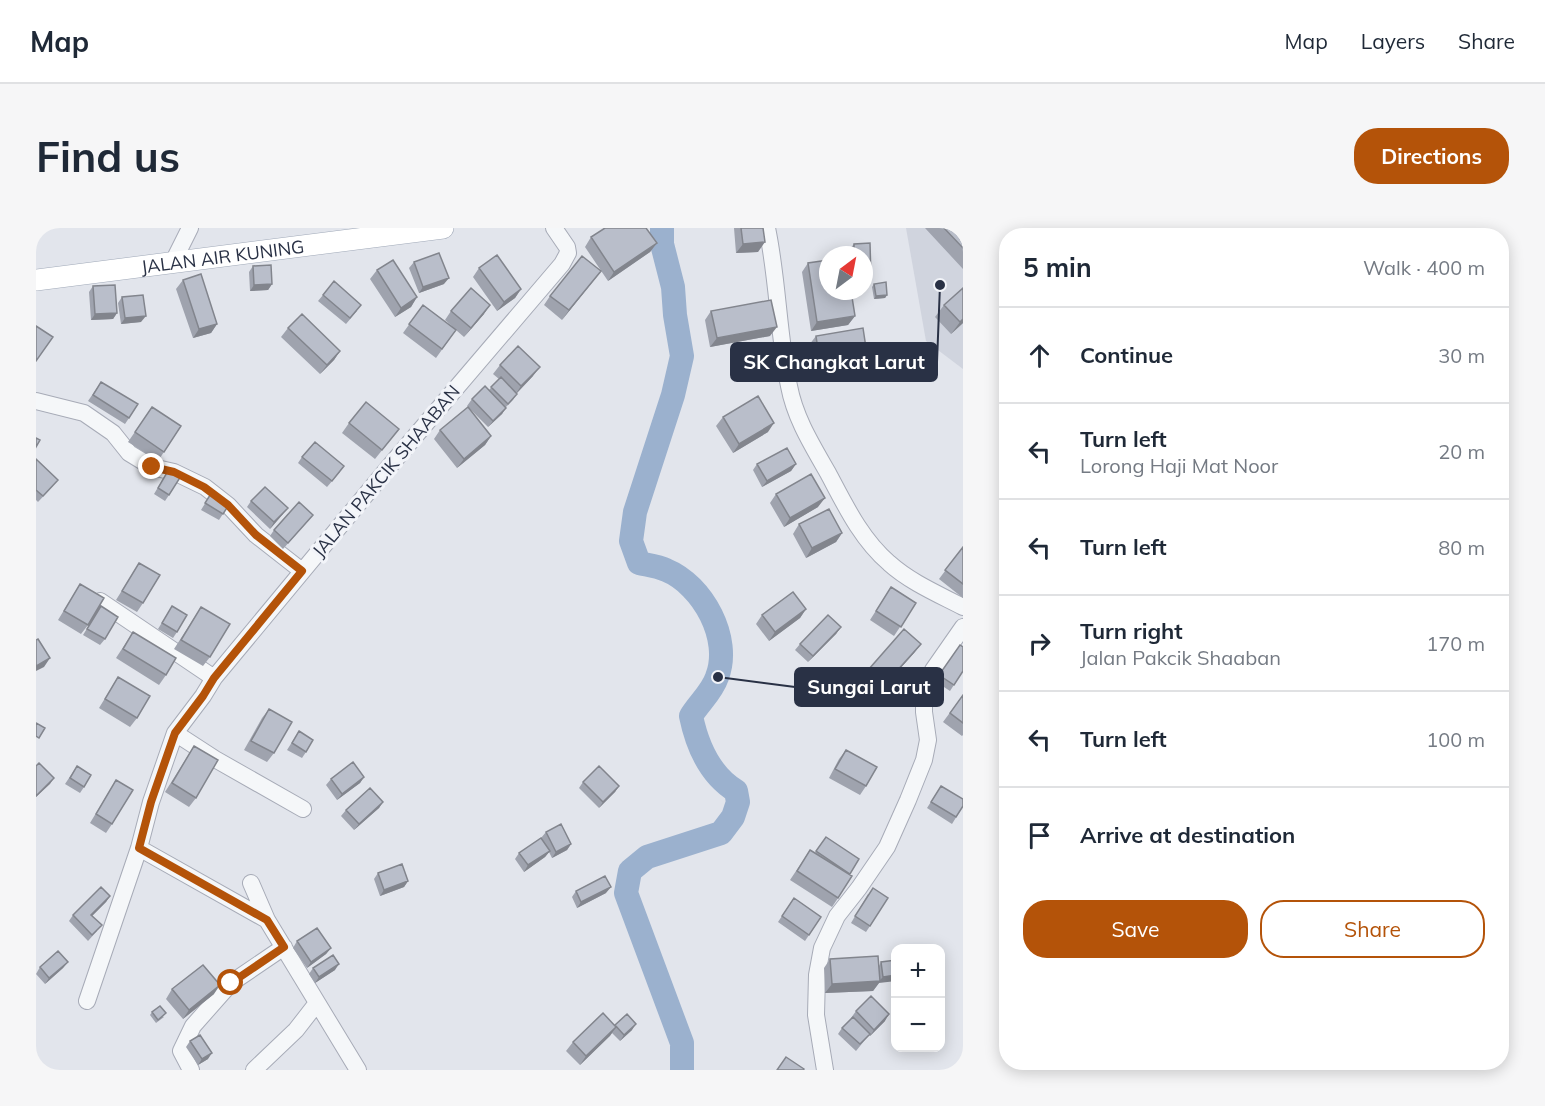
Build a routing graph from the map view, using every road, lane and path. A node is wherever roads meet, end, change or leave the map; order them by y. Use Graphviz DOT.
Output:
graph roads {
  1 [pos="190,228"];
  2 [pos="443,228"];
  3 [pos="554,228"];
  4 [pos="767,228"];
  5 [pos="172,264"];
  6 [pos="36,280"];
  7 [pos="36,401"];
  8 [pos="302,571"];
  9 [pos="100,601"];
  10 [pos="963,607"];
  11 [pos="963,627"];
  12 [pos="214,678"];
  13 [pos="175,733"];
  14 [pos="303,809"];
  15 [pos="139,848"];
  16 [pos="251,883"];
  17 [pos="267,920"];
  18 [pos="284,947"];
  19 [pos="87,1001"];
  20 [pos="317,1003"];
  21 [pos="191,1070"];
  22 [pos="254,1070"];
  23 [pos="358,1070"];
  24 [pos="825,1070"];
  1 -- 5 [label="street"];
  2 -- 5 [label="main road, JALAN AIR KUNING"];
  3 -- 8 [label="street, JALAN PAKCIK SHAABAN"];
  4 -- 10 [label="street"];
  5 -- 6 [label="main road, JALAN AIR KUNING"];
  7 -- 8 [label="street"];
  8 -- 12 [label="street, JALAN PAKCIK SHAABAN"];
  9 -- 12 [label="street"];
  11 -- 24 [label="street"];
  12 -- 13 [label="street, JALAN PAKCIK SHAABAN"];
  13 -- 14 [label="street"];
  13 -- 15 [label="street, JALAN PAKCIK SHAABAN"];
  15 -- 17 [label="street"];
  15 -- 19 [label="street, JALAN PAKCIK SHAABAN"];
  16 -- 17 [label="street"];
  17 -- 18 [label="street"];
  18 -- 20 [label="street"];
  18 -- 21 [label="street"];
  20 -- 22 [label="street"];
  20 -- 23 [label="street"];
}
